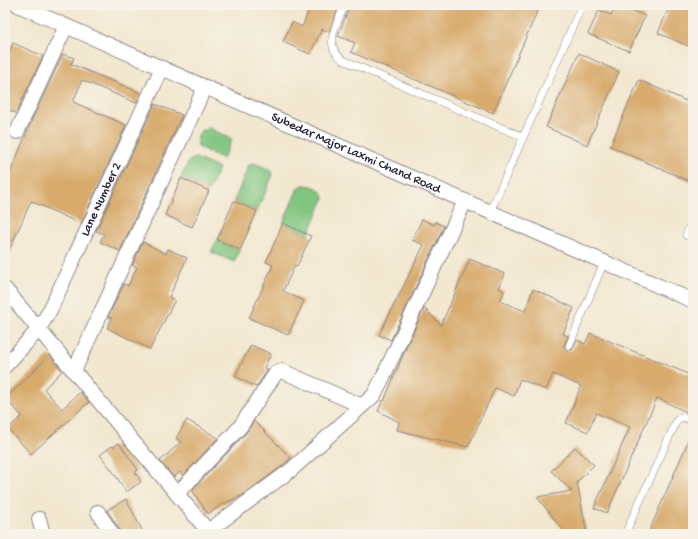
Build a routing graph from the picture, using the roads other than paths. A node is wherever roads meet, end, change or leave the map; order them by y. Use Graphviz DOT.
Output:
graph roads {
  1 [pos="18,5"];
  2 [pos="345,5"];
  3 [pos="582,5"];
  4 [pos="66,26"];
  5 [pos="162,68"];
  6 [pos="205,87"];
  7 [pos="17,132"];
  8 [pos="523,137"];
  9 [pos="466,201"];
  10 [pos="490,212"];
  11 [pos="693,219"];
  12 [pos="693,238"];
  13 [pos="604,262"];
  14 [pos="5,289"];
  15 [pos="693,301"];
  16 [pos="39,329"];
  17 [pos="569,346"];
  18 [pos="5,366"];
  19 [pos="74,371"];
  20 [pos="362,406"];
  21 [pos="693,421"];
  22 [pos="177,494"];
  23 [pos="98,512"];
  24 [pos="39,519"];
  25 [pos="206,532"];
  26 [pos="43,534"];
  27 [pos="112,534"];
  28 [pos="625,534"];
  1 -- 4 [label="street, Subedar Major Laxmi Chand Road"];
  2 -- 8 [label="lane"];
  3 -- 8 [label="lane"];
  4 -- 5 [label="street, Subedar Major Laxmi Chand Road"];
  4 -- 7 [label="street"];
  5 -- 6 [label="street, Subedar Major Laxmi Chand Road"];
  5 -- 16 [label="street, Lane Number 2"];
  6 -- 9 [label="street, Subedar Major Laxmi Chand Road"];
  6 -- 19 [label="street"];
  8 -- 10 [label="lane"];
  9 -- 10 [label="street, Subedar Major Laxmi Chand Road"];
  9 -- 20 [label="street"];
  10 -- 13 [label="street, Subedar Major Laxmi Chand Road"];
  11 -- 12 [label="lane"];
  13 -- 15 [label="street, Subedar Major Laxmi Chand Road"];
  13 -- 17 [label="lane"];
  14 -- 16 [label="street"];
  16 -- 18 [label="street, Lane Number 2"];
  16 -- 19 [label="street"];
  19 -- 22 [label="street"];
  20 -- 22 [label="street"];
  20 -- 25 [label="street"];
  21 -- 28 [label="lane"];
  22 -- 25 [label="street"];
  23 -- 27 [label="street"];
  24 -- 26 [label="street"];
}
